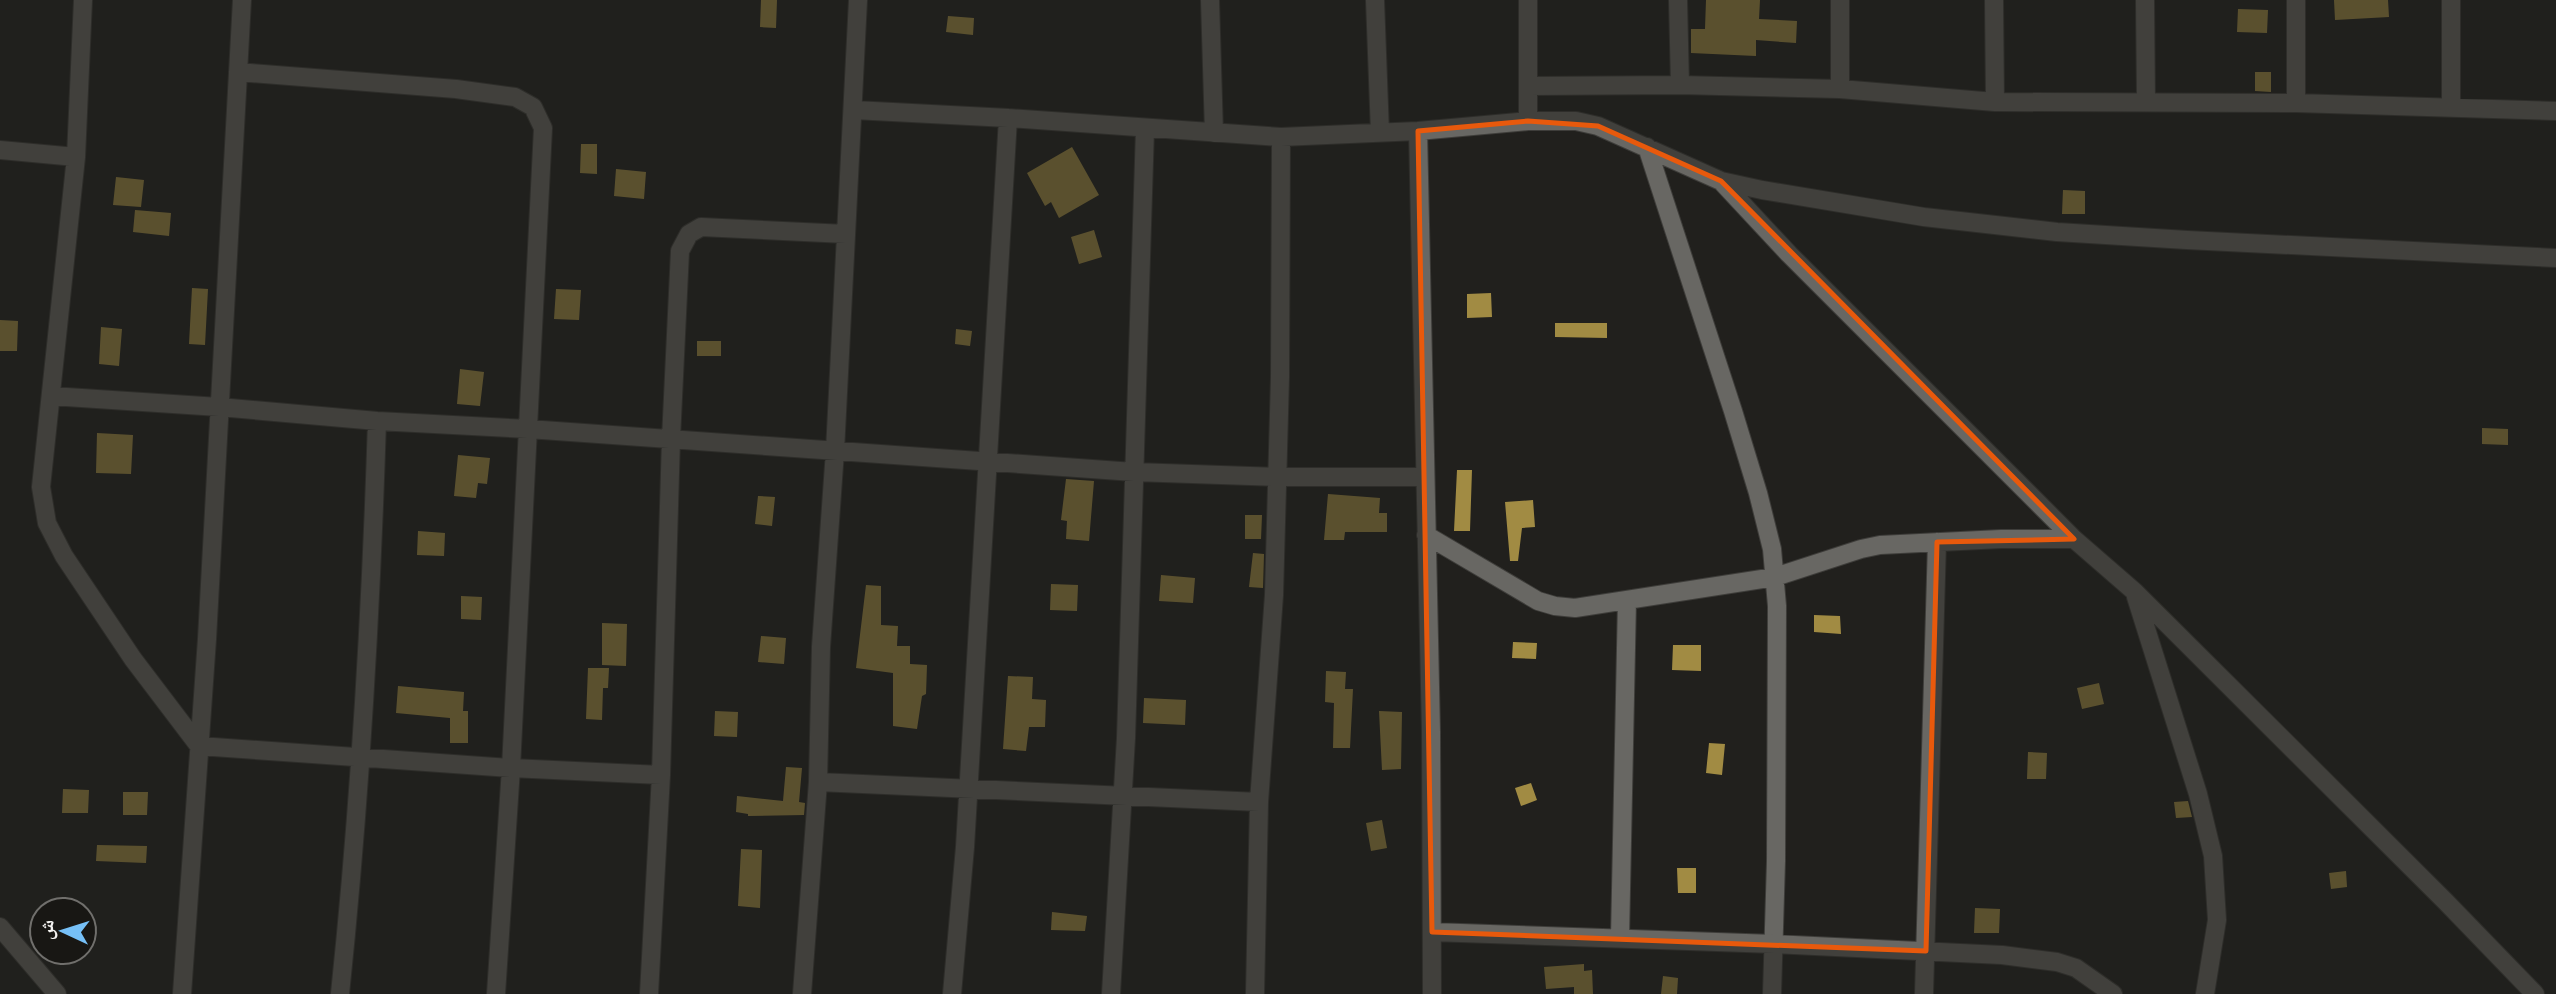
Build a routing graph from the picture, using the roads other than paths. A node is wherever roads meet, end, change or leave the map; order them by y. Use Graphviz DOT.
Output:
graph roads {
  1 [pos="83,0"];
  2 [pos="242,0"];
  3 [pos="858,0"];
  4 [pos="1210,0"];
  5 [pos="1375,0"];
  6 [pos="1528,0"];
  7 [pos="1678,0"];
  8 [pos="1840,0"];
  9 [pos="1994,0"];
  10 [pos="2145,0"];
  11 [pos="2296,0"];
  12 [pos="2451,0"];
  13 [pos="238,72"];
  14 [pos="1680,85"];
  15 [pos="1528,86"];
  16 [pos="1840,89"];
  17 [pos="2146,101"];
  18 [pos="1995,102"];
  19 [pos="2296,103"];
  20 [pos="2451,107"];
  21 [pos="854,110"];
  22 [pos="2556,111"];
  23 [pos="1008,118"];
  24 [pos="1528,121"];
  25 [pos="1145,129"];
  26 [pos="1418,131"];
  27 [pos="1214,133"];
  28 [pos="1380,133"];
  29 [pos="1281,137"];
  30 [pos="1647,147"];
  31 [pos="0,150"];
  32 [pos="76,157"];
  33 [pos="1721,181"];
  34 [pos="846,234"];
  35 [pos="2556,258"];
  36 [pos="51,396"];
  37 [pos="219,407"];
  38 [pos="377,421"];
  39 [pos="528,429"];
  40 [pos="671,439"];
  41 [pos="835,451"];
  42 [pos="987,461"];
  43 [pos="1134,472"];
  44 [pos="1276,477"];
  45 [pos="1425,477"];
  46 [pos="1426,535"];
  47 [pos="2074,539"];
  48 [pos="1937,542"];
  49 [pos="1775,576"];
  50 [pos="2135,592"];
  51 [pos="1627,600"];
  52 [pos="200,746"];
  53 [pos="362,759"];
  54 [pos="511,768"];
  55 [pos="661,775"];
  56 [pos="818,782"];
  57 [pos="969,789"];
  58 [pos="1123,797"];
  59 [pos="1259,802"];
  60 [pos="0,927"];
  61 [pos="1432,933"];
  62 [pos="1620,939"];
  63 [pos="1774,944"];
  64 [pos="1926,951"];
  65 [pos="57,994"];
  66 [pos="182,994"];
  67 [pos="340,994"];
  68 [pos="496,994"];
  69 [pos="649,994"];
  70 [pos="802,994"];
  71 [pos="952,994"];
  72 [pos="1111,994"];
  73 [pos="1255,994"];
  74 [pos="1432,994"];
  75 [pos="1772,994"];
  76 [pos="1924,994"];
  77 [pos="2113,994"];
  78 [pos="2205,994"];
  79 [pos="2535,994"];
  1 -- 32 [label="street"];
  2 -- 13 [label="street"];
  3 -- 21 [label="street"];
  4 -- 27 [label="street"];
  5 -- 28 [label="street"];
  6 -- 15 [label="street"];
  7 -- 14 [label="street"];
  8 -- 16 [label="street"];
  9 -- 18 [label="street"];
  10 -- 17 [label="street"];
  11 -- 19 [label="street"];
  12 -- 20 [label="street"];
  13 -- 37 [label="street"];
  13 -- 39 [label="street"];
  14 -- 15 [label="street"];
  14 -- 16 [label="street"];
  15 -- 24 [label="street"];
  16 -- 18 [label="street"];
  17 -- 18 [label="street"];
  17 -- 19 [label="street"];
  19 -- 20 [label="street"];
  20 -- 22 [label="street"];
  21 -- 23 [label="street"];
  21 -- 34 [label="street"];
  23 -- 25 [label="street"];
  23 -- 42 [label="street"];
  24 -- 26 [label="street"];
  24 -- 30 [label="street"];
  25 -- 27 [label="street"];
  25 -- 43 [label="street"];
  26 -- 28 [label="street"];
  26 -- 45 [label="street"];
  27 -- 29 [label="street"];
  28 -- 29 [label="street"];
  29 -- 44 [label="street"];
  30 -- 33 [label="street"];
  30 -- 49 [label="street"];
  31 -- 32 [label="street"];
  32 -- 36 [label="street"];
  33 -- 35 [label="street"];
  33 -- 47 [label="street"];
  34 -- 40 [label="street"];
  34 -- 41 [label="street"];
  36 -- 37 [label="street"];
  36 -- 52 [label="street"];
  37 -- 38 [label="street"];
  37 -- 52 [label="street"];
  38 -- 39 [label="street"];
  38 -- 53 [label="street"];
  39 -- 40 [label="street"];
  39 -- 54 [label="street"];
  40 -- 41 [label="street"];
  40 -- 55 [label="street"];
  41 -- 42 [label="street"];
  41 -- 56 [label="street"];
  42 -- 43 [label="street"];
  42 -- 57 [label="street"];
  43 -- 44 [label="street"];
  43 -- 58 [label="street"];
  44 -- 45 [label="street"];
  44 -- 59 [label="street"];
  45 -- 46 [label="street"];
  46 -- 51 [label="street"];
  46 -- 61 [label="street"];
  47 -- 48 [label="street"];
  47 -- 50 [label="street"];
  48 -- 49 [label="street"];
  48 -- 64 [label="street"];
  49 -- 51 [label="street"];
  49 -- 63 [label="street"];
  50 -- 78 [label="street"];
  50 -- 79 [label="street"];
  51 -- 62 [label="street"];
  52 -- 53 [label="street"];
  52 -- 66 [label="street"];
  53 -- 54 [label="street"];
  53 -- 67 [label="street"];
  54 -- 55 [label="street"];
  54 -- 68 [label="street"];
  55 -- 69 [label="street"];
  56 -- 57 [label="street"];
  56 -- 70 [label="street"];
  57 -- 58 [label="street"];
  57 -- 71 [label="street"];
  58 -- 59 [label="street"];
  58 -- 72 [label="street"];
  59 -- 73 [label="street"];
  60 -- 65 [label="street"];
  61 -- 62 [label="street"];
  61 -- 74 [label="street"];
  62 -- 63 [label="street"];
  63 -- 64 [label="street"];
  63 -- 75 [label="street"];
  64 -- 76 [label="street"];
  64 -- 77 [label="street"];
}
